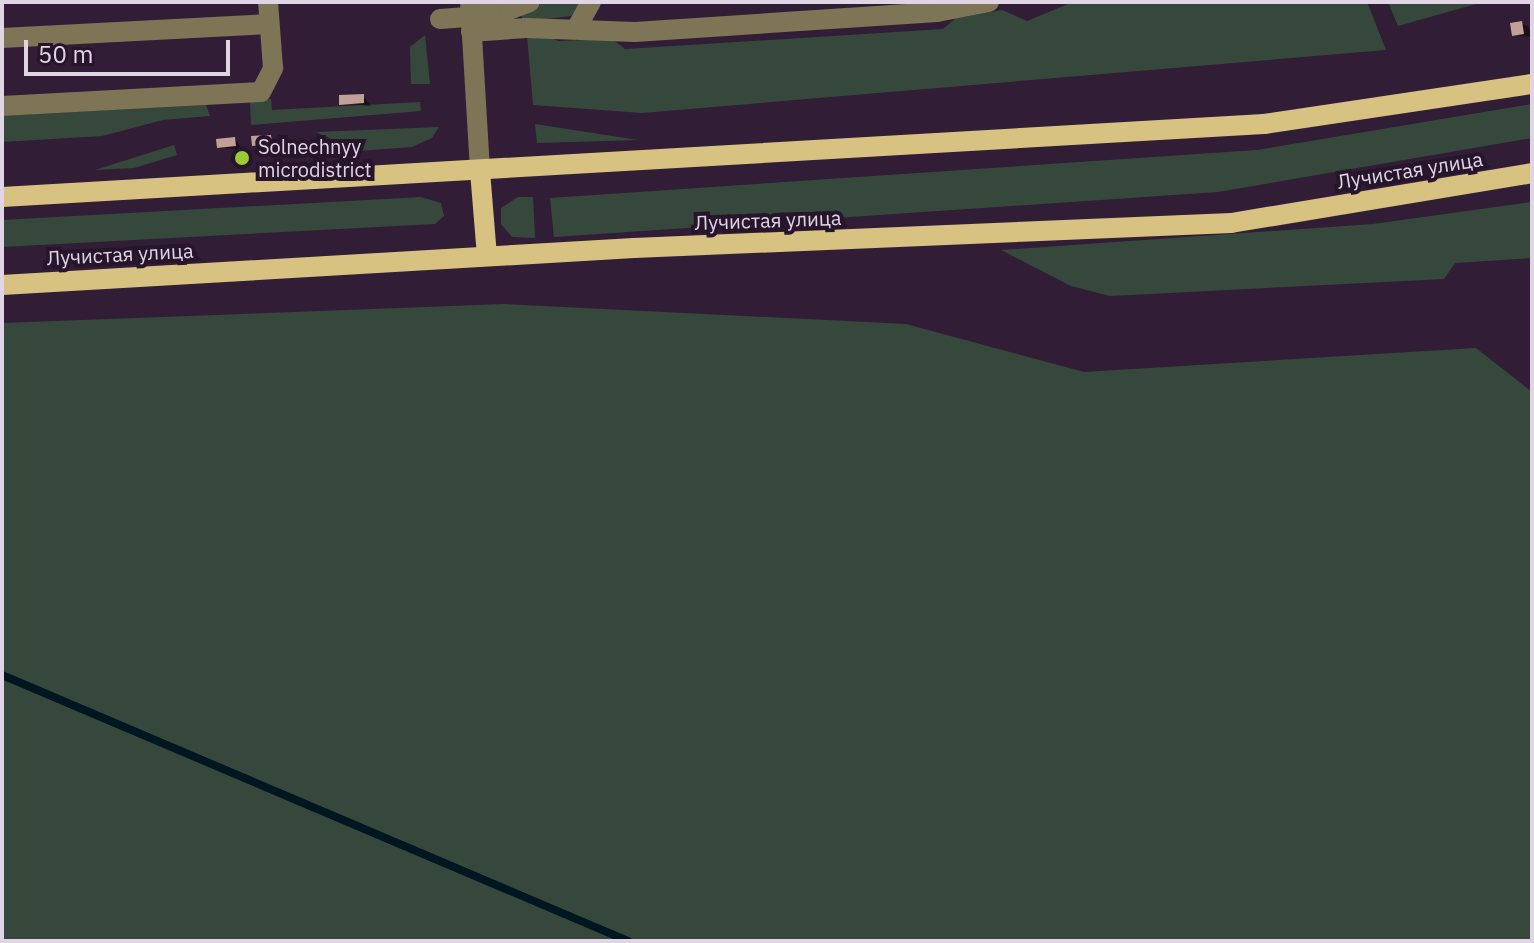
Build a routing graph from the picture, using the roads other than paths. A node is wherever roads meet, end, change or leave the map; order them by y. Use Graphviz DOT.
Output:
graph roads {
  1 [pos="268,2"];
  2 [pos="530,2"];
  3 [pos="591,2"];
  4 [pos="989,2"];
  5 [pos="942,7"];
  6 [pos="471,16"];
  7 [pos="440,19"];
  8 [pos="269,24"];
  9 [pos="576,29"];
  10 [pos="2,38"];
  11 [pos="1532,84"];
  12 [pos="2,106"];
  13 [pos="480,171"];
  14 [pos="1532,173"];
  15 [pos="2,197"];
  16 [pos="487,256"];
  17 [pos="2,285"];
  1 -- 8 [label="street"];
  2 -- 6 [label="street"];
  3 -- 9 [label="street"];
  4 -- 5 [label="street"];
  5 -- 9 [label="street"];
  6 -- 7 [label="street"];
  6 -- 9 [label="street"];
  6 -- 13 [label="street"];
  8 -- 10 [label="street"];
  8 -- 12 [label="street"];
  11 -- 13 [label="main road"];
  13 -- 15 [label="main road"];
  13 -- 16 [label="main road"];
  14 -- 16 [label="main road, Лучистая улица"];
  16 -- 17 [label="main road, Лучистая улица"];
}
